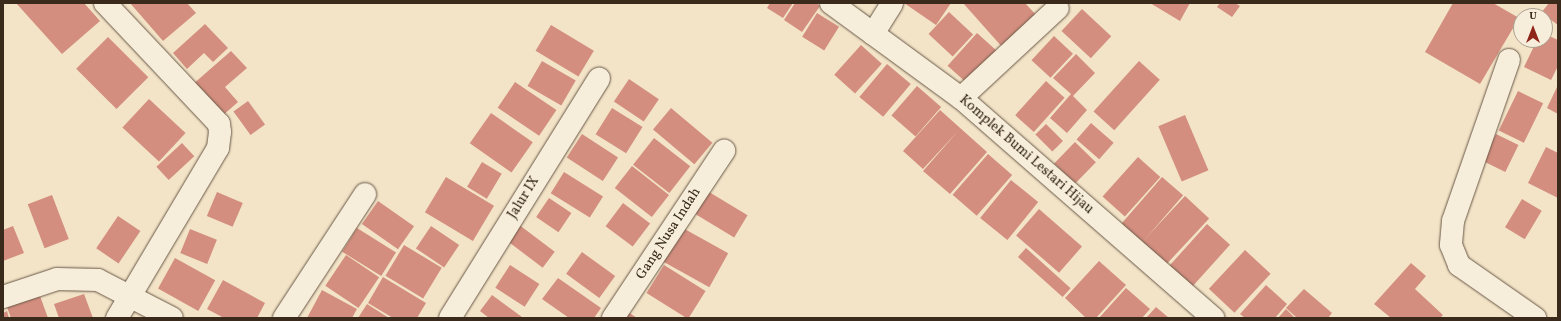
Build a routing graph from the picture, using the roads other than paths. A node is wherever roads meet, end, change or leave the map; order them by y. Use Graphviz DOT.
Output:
graph roads {
  1 [pos="105,3"];
  2 [pos="831,3"];
  3 [pos="892,3"];
  4 [pos="1058,8"];
  5 [pos="874,34"];
  6 [pos="1509,60"];
  7 [pos="599,79"];
  8 [pos="961,98"];
  9 [pos="724,150"];
  10 [pos="365,194"];
  11 [pos="132,296"];
  12 [pos="3,297"];
  13 [pos="117,318"];
  14 [pos="172,318"];
  15 [pos="284,318"];
  16 [pos="450,318"];
  17 [pos="613,318"];
  18 [pos="1213,318"];
  19 [pos="1535,318"];
  1 -- 11 [label="street"];
  2 -- 5 [label="street, Komplek Bumi Lestari Hijau"];
  3 -- 5 [label="street"];
  4 -- 8 [label="street"];
  5 -- 8 [label="street, Komplek Bumi Lestari Hijau"];
  6 -- 19 [label="street"];
  7 -- 16 [label="street, Jalur IX"];
  8 -- 18 [label="street, Komplek Bumi Lestari Hijau"];
  9 -- 17 [label="street, Gang Nusa Indah"];
  10 -- 15 [label="street"];
  11 -- 12 [label="street"];
  11 -- 13 [label="street"];
  11 -- 14 [label="street"];
}
